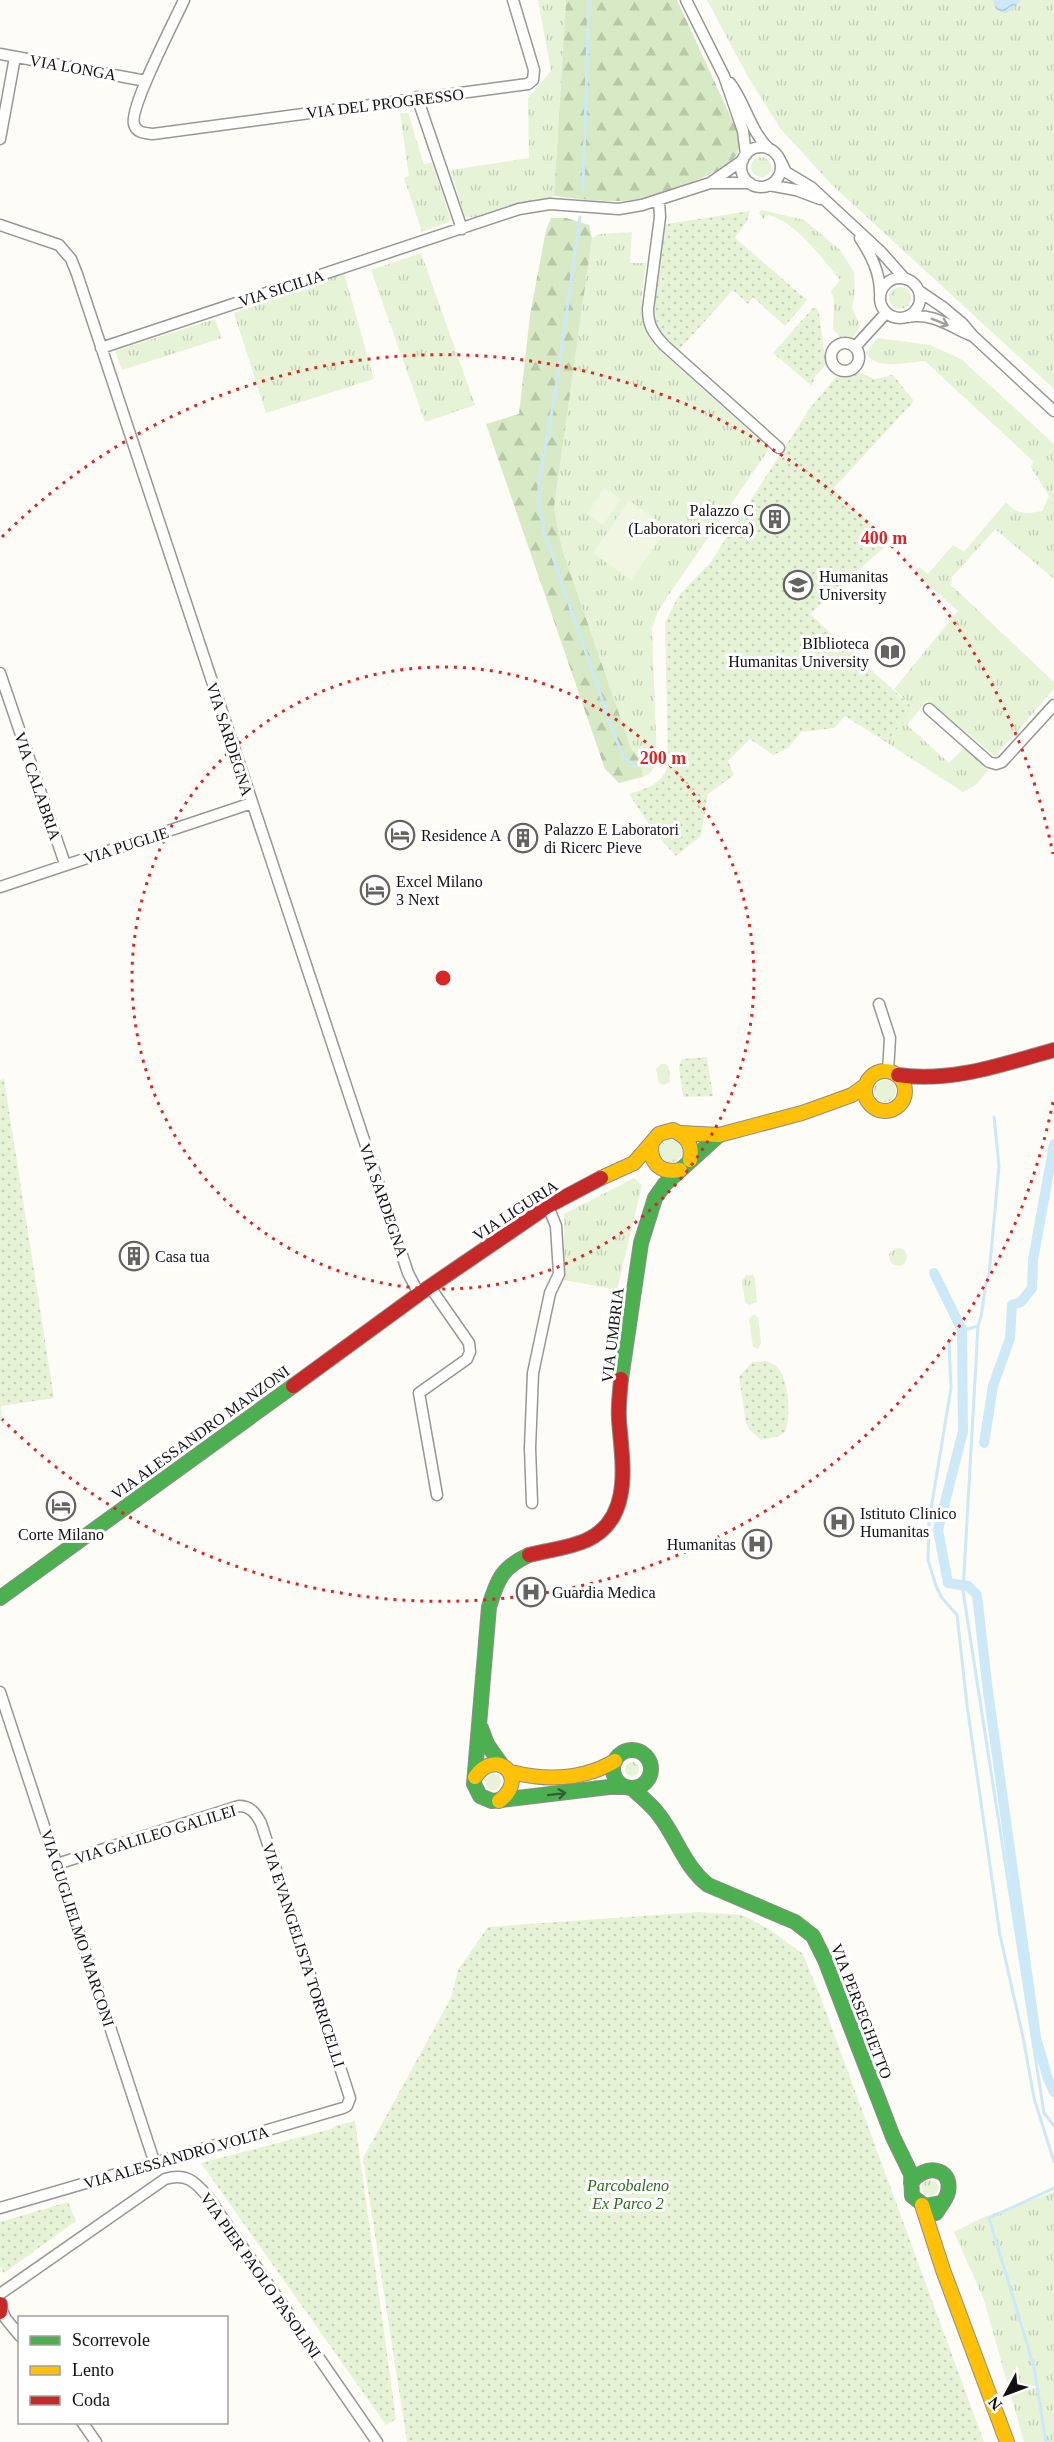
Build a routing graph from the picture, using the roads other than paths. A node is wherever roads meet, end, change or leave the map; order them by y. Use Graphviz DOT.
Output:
graph roads {
  1 [pos="184,0"];
  2 [pos="513,0"];
  3 [pos="686,0"];
  4 [pos="0,54"];
  5 [pos="15,57"];
  6 [pos="724,76"];
  7 [pos="146,81"];
  8 [pos="417,98"];
  9 [pos="0,139"];
  10 [pos="770,149"];
  11 [pos="744,157"];
  12 [pos="779,158"];
  13 [pos="710,183"];
  14 [pos="750,183"];
  15 [pos="769,185"];
  16 [pos="658,200"];
  17 [pos="823,200"];
  18 [pos="0,225"];
  19 [pos="462,229"];
  20 [pos="855,230"];
  21 [pos="905,279"];
  22 [pos="919,291"];
  23 [pos="880,295"];
  24 [pos="886,313"];
  25 [pos="906,318"];
  26 [pos="973,336"];
  27 [pos="855,347"];
  28 [pos="101,348"];
  29 [pos="1054,411"];
  30 [pos="778,448"];
  31 [pos="0,673"];
  32 [pos="1054,705"];
  33 [pos="929,709"];
  34 [pos="252,804"];
  35 [pos="65,864"];
  36 [pos="0,887"];
  37 [pos="879,1004"];
  38 [pos="1054,1050"];
  39 [pos="893,1073"];
  40 [pos="941,1077"];
  41 [pos="866,1085"];
  42 [pos="903,1099"];
  43 [pos="873,1107"];
  44 [pos="802,1113"];
  45 [pos="681,1133"];
  46 [pos="719,1135"];
  47 [pos="652,1142"];
  48 [pos="634,1163"];
  49 [pos="685,1165"];
  50 [pos="657,1166"];
  51 [pos="656,1197"];
  52 [pos="548,1206"];
  53 [pos="425,1290"];
  54 [pos="437,1495"];
  55 [pos="532,1503"];
  56 [pos="0,1598"];
  57 [pos="0,1692"];
  58 [pos="480,1725"];
  59 [pos="615,1761"];
  60 [pos="506,1768"];
  61 [pos="650,1774"];
  62 [pos="475,1777"];
  63 [pos="629,1788"];
  64 [pos="499,1801"];
  65 [pos="252,1810"];
  66 [pos="659,1814"];
  67 [pos="57,1864"];
  68 [pos="350,2102"];
  69 [pos="901,2154"];
  70 [pos="155,2164"];
  71 [pos="933,2169"];
  72 [pos="911,2183"];
  73 [pos="940,2203"];
  74 [pos="922,2205"];
  75 [pos="0,2208"];
  76 [pos="933,2239"];
  77 [pos="0,2294"];
  78 [pos="0,2305"];
  79 [pos="0,2312"];
  80 [pos="0,2324"];
  81 [pos="18,2334"];
  82 [pos="83,2424"];
  83 [pos="96,2442"];
  84 [pos="377,2442"];
  85 [pos="1007,2442"];
  1 -- 7 [label="street"];
  2 -- 8 [label="street, VIA DEL PROGRESSO"];
  3 -- 6 [label="street"];
  4 -- 5 [label="street, VIA LONGA"];
  5 -- 7 [label="street, VIA LONGA"];
  5 -- 9 [label="street"];
  6 -- 10 [label="street"];
  6 -- 11 [label="street"];
  7 -- 8 [label="street, VIA DEL PROGRESSO"];
  8 -- 19 [label="street"];
  10 -- 11 [label="street"];
  10 -- 12 [label="street"];
  11 -- 13 [label="street"];
  11 -- 14 [label="street"];
  12 -- 15 [label="street"];
  12 -- 17 [label="street"];
  13 -- 14 [label="street"];
  13 -- 16 [label="street, VIA SICILIA"];
  14 -- 15 [label="street"];
  15 -- 17 [label="street"];
  16 -- 19 [label="street, VIA SICILIA"];
  16 -- 30 [label="street"];
  17 -- 20 [label="street"];
  18 -- 28 [label="street, VIA SARDEGNA"];
  19 -- 28 [label="street, VIA SICILIA"];
  20 -- 21 [label="street"];
  20 -- 23 [label="street"];
  21 -- 22 [label="street"];
  21 -- 23 [label="street"];
  22 -- 25 [label="street"];
  22 -- 26 [label="street"];
  23 -- 24 [label="street"];
  24 -- 25 [label="street"];
  24 -- 27 [label="street"];
  25 -- 26 [label="street, one-way"];
  26 -- 29 [label="street"];
  28 -- 34 [label="street, VIA SARDEGNA"];
  31 -- 35 [label="street, VIA CALABRIA"];
  32 -- 33 [label="street"];
  34 -- 35 [label="street, VIA PUGLIE"];
  34 -- 53 [label="street, VIA SARDEGNA"];
  35 -- 36 [label="street, VIA PUGLIE"];
  37 -- 39 [label="street"];
  38 -- 40 [label="street"];
  39 -- 40 [label="street"];
  39 -- 41 [label="street"];
  39 -- 42 [label="street"];
  40 -- 42 [label="street"];
  41 -- 43 [label="street"];
  41 -- 44 [label="street"];
  42 -- 43 [label="street"];
  43 -- 44 [label="street"];
  44 -- 46 [label="street"];
  45 -- 46 [label="street"];
  45 -- 47 [label="street"];
  45 -- 49 [label="street"];
  46 -- 49 [label="street"];
  47 -- 48 [label="street, VIA LIGURIA"];
  47 -- 50 [label="street"];
  48 -- 50 [label="street, VIA LIGURIA"];
  48 -- 52 [label="street, VIA LIGURIA"];
  49 -- 50 [label="street"];
  49 -- 51 [label="street, VIA UMBRIA"];
  50 -- 51 [label="street"];
  51 -- 58 [label="street, VIA UMBRIA"];
  52 -- 53 [label="street, VIA LIGURIA"];
  52 -- 55 [label="street"];
  53 -- 54 [label="street, VIA SARDEGNA"];
  53 -- 56 [label="street, VIA ALESSANDRO MANZONI"];
  57 -- 67 [label="street, VIA GUGLIELMO MARCONI"];
  58 -- 60 [label="street"];
  58 -- 62 [label="street"];
  59 -- 60 [label="street"];
  59 -- 61 [label="street"];
  59 -- 63 [label="street"];
  60 -- 62 [label="street"];
  60 -- 64 [label="street"];
  61 -- 63 [label="street"];
  61 -- 66 [label="street, VIA PERSEGHETTO"];
  62 -- 64 [label="street"];
  64 -- 63 [label="street, one-way"];
  63 -- 66 [label="street, VIA PERSEGHETTO"];
  65 -- 67 [label="street, VIA GALILEO GALILEI"];
  65 -- 68 [label="street, VIA EVANGELISTA TORRICELLI"];
  66 -- 69 [label="street, VIA PERSEGHETTO"];
  67 -- 70 [label="street, VIA GUGLIELMO MARCONI"];
  68 -- 70 [label="street, VIA ALESSANDRO VOLTA"];
  69 -- 71 [label="street"];
  69 -- 72 [label="street, VIA PERSEGHETTO"];
  70 -- 75 [label="street, VIA ALESSANDRO VOLTA"];
  71 -- 72 [label="street"];
  71 -- 73 [label="street"];
  72 -- 74 [label="street"];
  73 -- 74 [label="street"];
  73 -- 76 [label="street"];
  74 -- 76 [label="street"];
  76 -- 85 [label="street"];
  77 -- 84 [label="street, VIA PIER PAOLO PASOLINI"];
  78 -- 79 [label="street"];
  78 -- 81 [label="street"];
  80 -- 81 [label="street"];
  82 -- 83 [label="street"];
}
